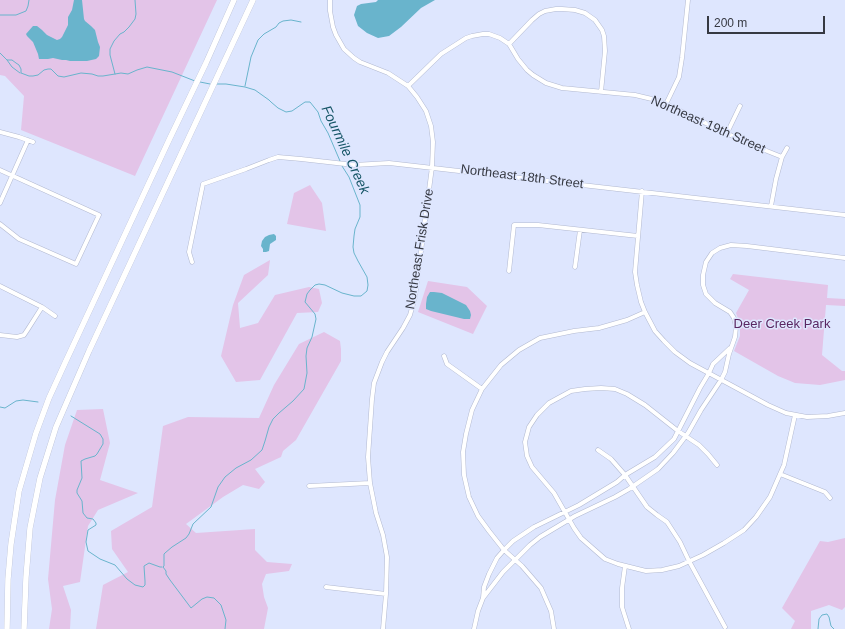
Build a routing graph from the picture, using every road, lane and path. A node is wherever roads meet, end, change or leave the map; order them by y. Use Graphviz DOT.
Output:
graph roads {
  1 [pos="234,0"];
  2 [pos="253,0"];
  3 [pos="330,0"];
  4 [pos="688,0"];
  5 [pos="509,44"];
  6 [pos="408,86"];
  7 [pos="601,92"];
  8 [pos="666,104"];
  9 [pos="740,106"];
  10 [pos="0,132"];
  11 [pos="726,133"];
  12 [pos="28,140"];
  13 [pos="34,142"];
  14 [pos="787,148"];
  15 [pos="782,158"];
  16 [pos="432,167"];
  17 [pos="0,170"];
  18 [pos="13,176"];
  19 [pos="642,191"];
  20 [pos="0,203"];
  21 [pos="771,206"];
  22 [pos="845,215"];
  23 [pos="0,224"];
  24 [pos="580,230"];
  25 [pos="638,236"];
  26 [pos="845,258"];
  27 [pos="192,262"];
  28 [pos="575,267"];
  29 [pos="509,271"];
  30 [pos="0,286"];
  31 [pos="42,307"];
  32 [pos="645,312"];
  33 [pos="55,316"];
  34 [pos="0,335"];
  35 [pos="732,346"];
  36 [pos="444,356"];
  37 [pos="709,373"];
  38 [pos="721,380"];
  39 [pos="482,389"];
  40 [pos="845,413"];
  41 [pos="795,415"];
  42 [pos="678,431"];
  43 [pos="686,436"];
  44 [pos="598,450"];
  45 [pos="717,465"];
  46 [pos="780,474"];
  47 [pos="625,475"];
  48 [pos="370,483"];
  49 [pos="309,486"];
  50 [pos="632,486"];
  51 [pos="830,498"];
  52 [pos="565,512"];
  53 [pos="570,519"];
  54 [pos="504,550"];
  55 [pos="516,560"];
  56 [pos="689,561"];
  57 [pos="625,566"];
  58 [pos="326,587"];
  59 [pos="386,594"];
  60 [pos="483,598"];
  61 [pos="725,627"];
  62 [pos="7,629"];
  63 [pos="24,629"];
  64 [pos="383,629"];
  65 [pos="474,629"];
  66 [pos="554,629"];
  67 [pos="628,629"];
  1 -- 62 [label="highway"];
  2 -- 63 [label="highway"];
  3 -- 6 [label="street, Northeast Frisk Drive"];
  4 -- 8 [label="street"];
  5 -- 6 [label="street, Northeast 19th Street"];
  5 -- 7 [label="street, Northeast 19th Street"];
  5 -- 7 [label="street"];
  6 -- 16 [label="street, Northeast Frisk Drive"];
  7 -- 8 [label="street, Northeast 19th Street"];
  8 -- 11 [label="street, Northeast 19th Street"];
  9 -- 11 [label="street"];
  10 -- 12 [label="street"];
  11 -- 15 [label="street, Northeast 19th Street"];
  12 -- 13 [label="street"];
  12 -- 18 [label="street"];
  14 -- 15 [label="street"];
  15 -- 21 [label="street"];
  16 -- 19 [label="street, Northeast 18th Street"];
  16 -- 27 [label="street, Northeast 18th Street"];
  16 -- 48 [label="street, Northeast Frisk Drive"];
  17 -- 18 [label="street"];
  18 -- 20 [label="street"];
  18 -- 23 [label="street"];
  19 -- 21 [label="street, Northeast 18th Street"];
  19 -- 25 [label="street"];
  21 -- 22 [label="street, Northeast 18th Street"];
  24 -- 25 [label="street"];
  24 -- 28 [label="street"];
  24 -- 29 [label="street"];
  25 -- 32 [label="street"];
  26 -- 35 [label="street"];
  30 -- 31 [label="street"];
  31 -- 33 [label="street"];
  31 -- 34 [label="street"];
  32 -- 37 [label="street"];
  32 -- 39 [label="street"];
  35 -- 37 [label="street"];
  35 -- 38 [label="street"];
  36 -- 39 [label="street"];
  37 -- 38 [label="street"];
  37 -- 42 [label="street"];
  38 -- 41 [label="street"];
  38 -- 43 [label="street"];
  39 -- 54 [label="street"];
  40 -- 41 [label="street"];
  41 -- 46 [label="street"];
  42 -- 43 [label="street"];
  42 -- 47 [label="street"];
  42 -- 52 [label="street"];
  43 -- 45 [label="street"];
  43 -- 50 [label="street"];
  44 -- 47 [label="street"];
  46 -- 51 [label="street"];
  46 -- 56 [label="street"];
  47 -- 50 [label="street"];
  47 -- 52 [label="street"];
  48 -- 49 [label="street"];
  48 -- 59 [label="street, Northeast Frisk Drive"];
  50 -- 53 [label="street"];
  50 -- 56 [label="street"];
  52 -- 53 [label="street"];
  52 -- 54 [label="street"];
  53 -- 55 [label="street"];
  53 -- 57 [label="street"];
  54 -- 55 [label="street"];
  54 -- 60 [label="street"];
  55 -- 60 [label="street"];
  55 -- 66 [label="street"];
  56 -- 57 [label="street"];
  56 -- 61 [label="street"];
  57 -- 67 [label="street"];
  58 -- 59 [label="street"];
  59 -- 64 [label="street, Northeast Frisk Drive"];
  60 -- 65 [label="street"];
}
